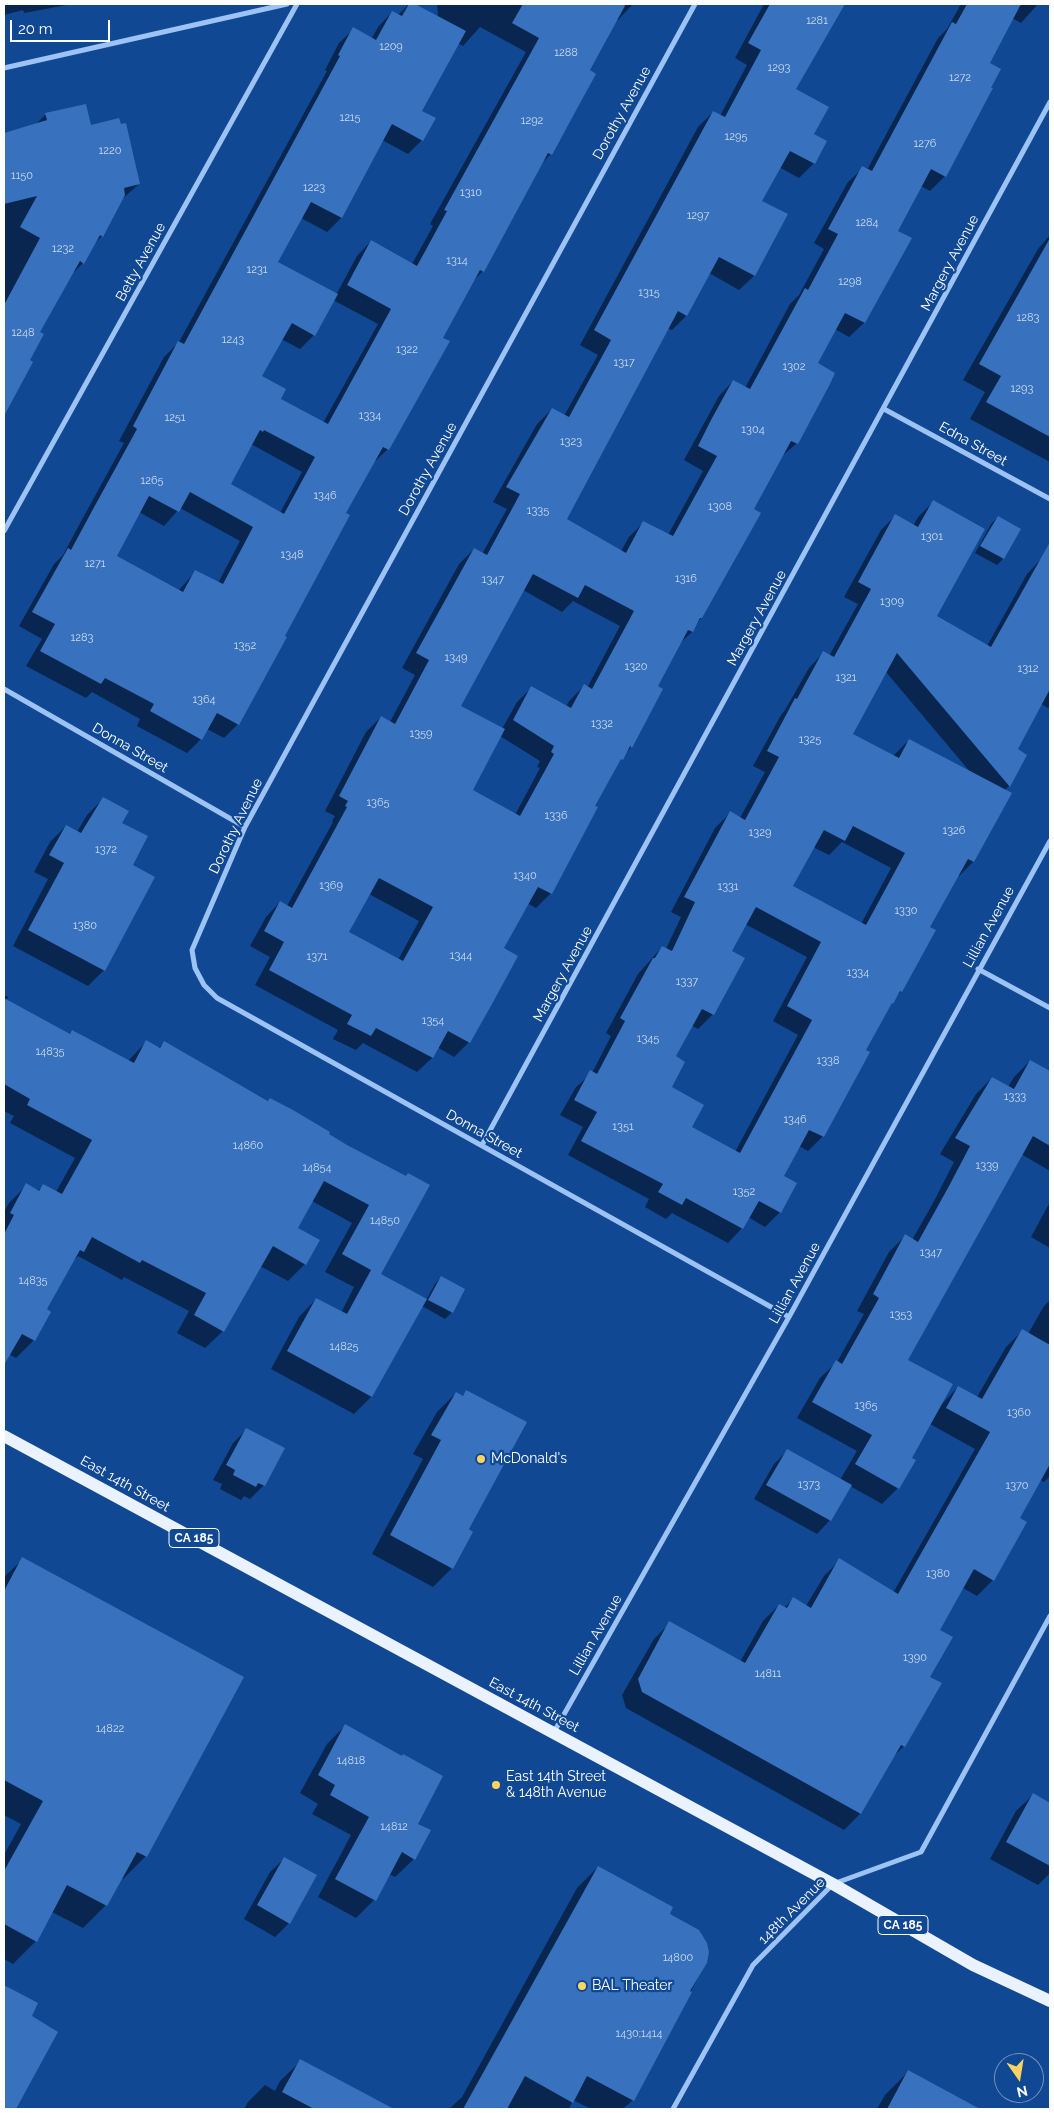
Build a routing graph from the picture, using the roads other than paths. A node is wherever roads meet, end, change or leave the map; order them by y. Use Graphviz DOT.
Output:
graph roads {
  1 [pos="286,4"];
  2 [pos="297,4"];
  3 [pos="695,4"];
  4 [pos="4,68"];
  5 [pos="1050,102"];
  6 [pos="884,409"];
  7 [pos="1050,499"];
  8 [pos="4,531"];
  9 [pos="4,689"];
  10 [pos="245,827"];
  11 [pos="1050,841"];
  12 [pos="192,950"];
  13 [pos="978,970"];
  14 [pos="1050,1008"];
  15 [pos="482,1145"];
  16 [pos="789,1317"];
  17 [pos="4,1436"];
  18 [pos="1050,1616"];
  19 [pos="553,1732"];
  20 [pos="834,1884"];
  21 [pos="1050,2001"];
  22 [pos="673,2109"];
  1 -- 4 [label="street"];
  2 -- 8 [label="street, Betty Avenue"];
  3 -- 10 [label="street, Dorothy Avenue"];
  5 -- 6 [label="street, Margery Avenue"];
  6 -- 7 [label="street, Edna Street"];
  6 -- 15 [label="street, Margery Avenue"];
  9 -- 10 [label="street, Donna Street"];
  10 -- 12 [label="street, Dorothy Avenue"];
  11 -- 13 [label="street, Lillian Avenue"];
  12 -- 15 [label="street, Donna Street"];
  13 -- 14 [label="street"];
  13 -- 16 [label="street, Lillian Avenue"];
  15 -- 16 [label="street, Donna Street"];
  16 -- 19 [label="street, Lillian Avenue"];
  17 -- 19 [label="main road, East 14th Street / CA 185"];
  18 -- 20 [label="street, 148th Avenue"];
  19 -- 20 [label="main road, East 14th Street / CA 185"];
  20 -- 21 [label="main road, East 14th Street / CA 185"];
  20 -- 22 [label="street, 148th Avenue"];
}
